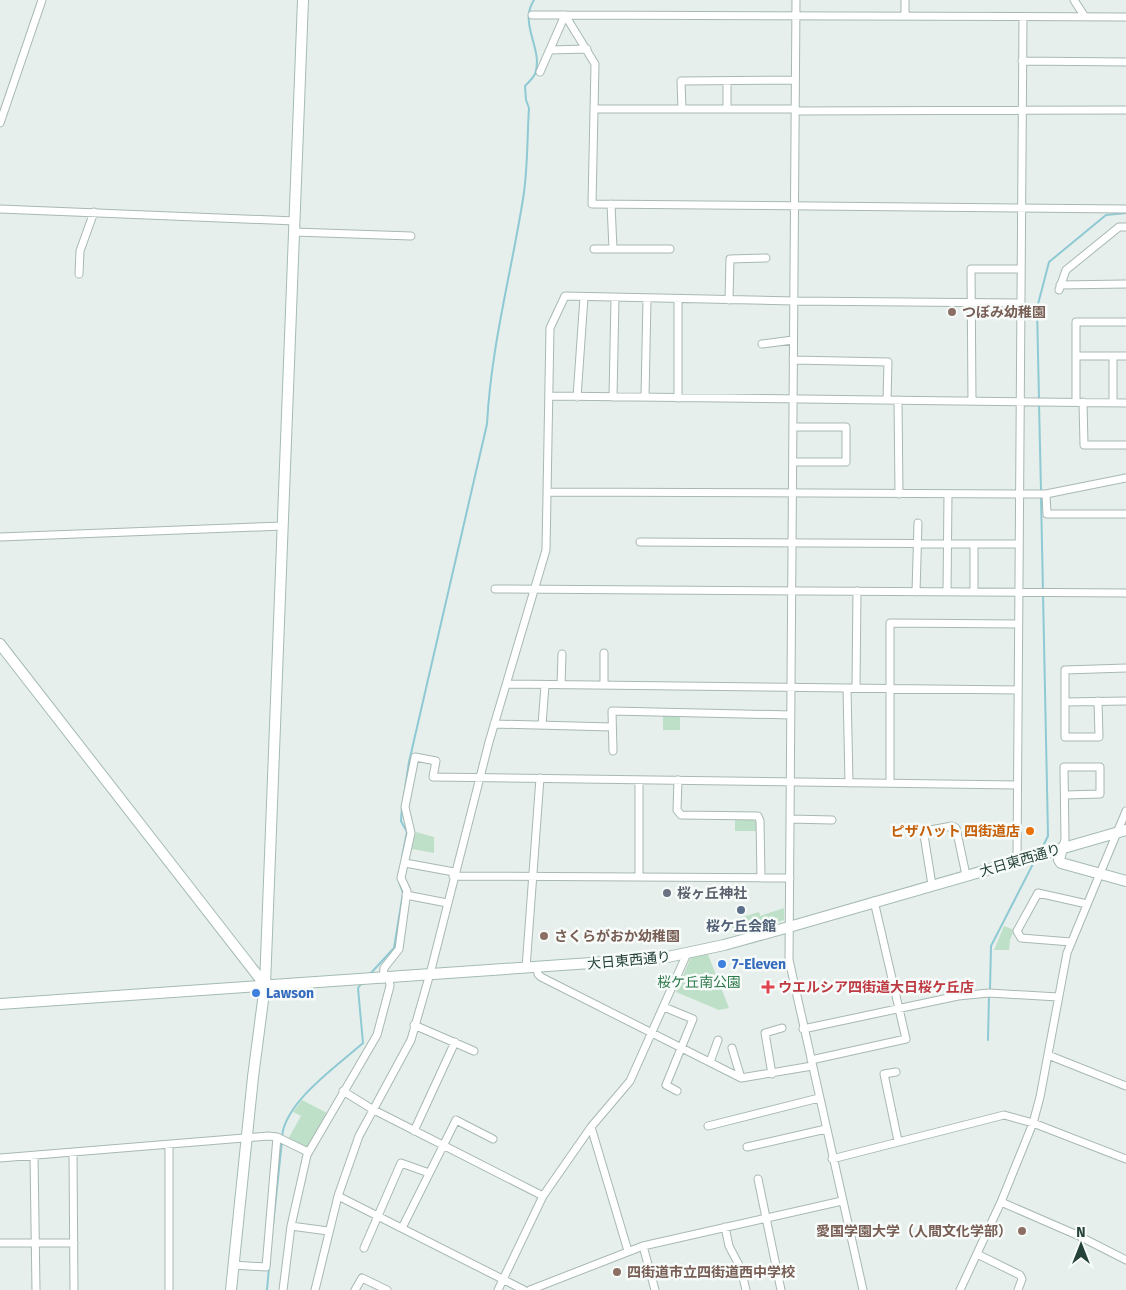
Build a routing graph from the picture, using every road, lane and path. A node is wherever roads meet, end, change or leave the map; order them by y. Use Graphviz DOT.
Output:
graph roads {
  1 [pos="42,0"];
  2 [pos="303,0"];
  3 [pos="796,0"];
  4 [pos="905,0"];
  5 [pos="1074,0"];
  6 [pos="532,15"];
  7 [pos="565,15"];
  8 [pos="796,15"];
  9 [pos="905,15"];
  10 [pos="1023,17"];
  11 [pos="1126,17"];
  12 [pos="1085,18"];
  13 [pos="587,49"];
  14 [pos="550,50"];
  15 [pos="1022,61"];
  16 [pos="1126,62"];
  17 [pos="540,72"];
  18 [pos="795,80"];
  19 [pos="727,81"];
  20 [pos="594,109"];
  21 [pos="682,109"];
  22 [pos="728,109"];
  23 [pos="795,110"];
  24 [pos="1022,110"];
  25 [pos="1126,110"];
  26 [pos="0,123"];
  27 [pos="611,204"];
  28 [pos="794,206"];
  29 [pos="1021,207"];
  30 [pos="0,209"];
  31 [pos="1126,209"];
  32 [pos="94,212"];
  33 [pos="295,221"];
  34 [pos="1126,227"];
  35 [pos="294,232"];
  36 [pos="411,236"];
  37 [pos="594,249"];
  38 [pos="613,249"];
  39 [pos="670,249"];
  40 [pos="766,258"];
  41 [pos="1021,269"];
  42 [pos="79,274"];
  43 [pos="1126,284"];
  44 [pos="584,297"];
  45 [pos="615,298"];
  46 [pos="647,298"];
  47 [pos="678,299"];
  48 [pos="729,300"];
  49 [pos="794,301"];
  50 [pos="971,302"];
  51 [pos="1021,302"];
  52 [pos="1126,322"];
  53 [pos="794,340"];
  54 [pos="762,344"];
  55 [pos="1076,356"];
  56 [pos="1113,356"];
  57 [pos="1126,356"];
  58 [pos="793,360"];
  59 [pos="550,396"];
  60 [pos="577,397"];
  61 [pos="613,397"];
  62 [pos="645,397"];
  63 [pos="678,398"];
  64 [pos="793,399"];
  65 [pos="888,400"];
  66 [pos="898,400"];
  67 [pos="972,401"];
  68 [pos="1020,402"];
  69 [pos="1080,402"];
  70 [pos="1113,402"];
  71 [pos="1126,403"];
  72 [pos="793,427"];
  73 [pos="1126,445"];
  74 [pos="793,462"];
  75 [pos="1126,478"];
  76 [pos="548,492"];
  77 [pos="792,493"];
  78 [pos="899,494"];
  79 [pos="948,494"];
  80 [pos="1019,494"];
  81 [pos="1046,494"];
  82 [pos="1126,514"];
  83 [pos="918,523"];
  84 [pos="283,526"];
  85 [pos="0,536"];
  86 [pos="792,541"];
  87 [pos="640,542"];
  88 [pos="917,543"];
  89 [pos="948,544"];
  90 [pos="974,544"];
  91 [pos="1019,544"];
  92 [pos="495,589"];
  93 [pos="535,590"];
  94 [pos="792,591"];
  95 [pos="858,591"];
  96 [pos="916,592"];
  97 [pos="947,592"];
  98 [pos="974,592"];
  99 [pos="1019,592"];
  100 [pos="1126,593"];
  101 [pos="1018,624"];
  102 [pos="0,644"];
  103 [pos="604,653"];
  104 [pos="562,654"];
  105 [pos="1126,668"];
  106 [pos="507,684"];
  107 [pos="545,685"];
  108 [pos="561,685"];
  109 [pos="604,685"];
  110 [pos="791,688"];
  111 [pos="847,688"];
  112 [pos="856,688"];
  113 [pos="890,689"];
  114 [pos="1018,690"];
  115 [pos="1126,701"];
  116 [pos="1064,702"];
  117 [pos="1098,702"];
  118 [pos="791,715"];
  119 [pos="494,724"];
  120 [pos="542,725"];
  121 [pos="612,727"];
  122 [pos="613,751"];
  123 [pos="480,778"];
  124 [pos="540,778"];
  125 [pos="639,780"];
  126 [pos="678,780"];
  127 [pos="790,782"];
  128 [pos="849,783"];
  129 [pos="890,783"];
  130 [pos="1017,785"];
  131 [pos="1065,795"];
  132 [pos="1126,811"];
  133 [pos="790,819"];
  134 [pos="832,820"];
  135 [pos="1122,831"];
  136 [pos="1062,848"];
  137 [pos="1017,860"];
  138 [pos="405,863"];
  139 [pos="454,874"];
  140 [pos="1100,874"];
  141 [pos="966,875"];
  142 [pos="639,876"];
  143 [pos="532,877"];
  144 [pos="761,878"];
  145 [pos="790,878"];
  146 [pos="1126,881"];
  147 [pos="932,885"];
  148 [pos="406,895"];
  149 [pos="874,901"];
  150 [pos="447,903"];
  151 [pos="1087,904"];
  152 [pos="789,927"];
  153 [pos="1072,942"];
  154 [pos="684,954"];
  155 [pos="526,968"];
  156 [pos="538,968"];
  157 [pos="428,976"];
  158 [pos="386,978"];
  159 [pos="265,985"];
  160 [pos="1058,997"];
  161 [pos="0,1004"];
  162 [pos="664,1006"];
  163 [pos="900,1007"];
  164 [pos="414,1025"];
  165 [pos="782,1028"];
  166 [pos="803,1030"];
  167 [pos="652,1033"];
  168 [pos="718,1040"];
  169 [pos="455,1042"];
  170 [pos="682,1048"];
  171 [pos="732,1048"];
  172 [pos="474,1051"];
  173 [pos="1048,1055"];
  174 [pos="710,1062"];
  175 [pos="812,1063"];
  176 [pos="896,1072"];
  177 [pos="772,1074"];
  178 [pos="741,1078"];
  179 [pos="1126,1086"];
  180 [pos="344,1091"];
  181 [pos="678,1091"];
  182 [pos="819,1098"];
  183 [pos="372,1109"];
  184 [pos="1032,1123"];
  185 [pos="708,1126"];
  186 [pos="591,1127"];
  187 [pos="826,1129"];
  188 [pos="414,1131"];
  189 [pos="246,1137"];
  190 [pos="278,1137"];
  191 [pos="493,1139"];
  192 [pos="898,1141"];
  193 [pos="169,1146"];
  194 [pos="443,1146"];
  195 [pos="746,1147"];
  196 [pos="308,1152"];
  197 [pos="73,1153"];
  198 [pos="34,1156"];
  199 [pos="0,1158"];
  200 [pos="832,1158"];
  201 [pos="1126,1159"];
  202 [pos="430,1173"];
  203 [pos="758,1180"];
  204 [pos="338,1196"];
  205 [pos="543,1196"];
  206 [pos="842,1201"];
  207 [pos="1001,1202"];
  208 [pos="378,1216"];
  209 [pos="766,1217"];
  210 [pos="292,1226"];
  211 [pos="725,1227"];
  212 [pos="402,1228"];
  213 [pos="328,1231"];
  214 [pos="0,1242"];
  215 [pos="35,1243"];
  216 [pos="74,1243"];
  217 [pos="643,1246"];
  218 [pos="364,1248"];
  219 [pos="628,1251"];
  220 [pos="977,1254"];
  221 [pos="1126,1260"];
  222 [pos="234,1265"];
  223 [pos="503,1281"];
  224 [pos="36,1290"];
  225 [pos="74,1290"];
  226 [pos="169,1290"];
  227 [pos="231,1290"];
  228 [pos="283,1290"];
  229 [pos="315,1290"];
  230 [pos="355,1290"];
  231 [pos="387,1290"];
  232 [pos="498,1290"];
  233 [pos="524,1290"];
  234 [pos="530,1290"];
  235 [pos="655,1290"];
  236 [pos="746,1290"];
  237 [pos="781,1290"];
  238 [pos="863,1290"];
  239 [pos="960,1290"];
  240 [pos="1018,1290"];
  1 -- 26 [label="street"];
  2 -- 33 [label="street"];
  3 -- 8 [label="street"];
  4 -- 9 [label="street"];
  5 -- 12 [label="street"];
  6 -- 7 [label="street"];
  7 -- 8 [label="street"];
  7 -- 13 [label="street"];
  7 -- 14 [label="street"];
  8 -- 9 [label="street"];
  8 -- 18 [label="street"];
  9 -- 10 [label="street"];
  10 -- 12 [label="street"];
  10 -- 15 [label="street"];
  11 -- 12 [label="street"];
  13 -- 14 [label="street"];
  13 -- 20 [label="street"];
  14 -- 17 [label="street"];
  15 -- 16 [label="street"];
  15 -- 24 [label="street"];
  18 -- 19 [label="street"];
  18 -- 23 [label="street"];
  19 -- 21 [label="street"];
  19 -- 22 [label="street"];
  20 -- 21 [label="street"];
  20 -- 27 [label="street"];
  21 -- 22 [label="street"];
  22 -- 23 [label="street"];
  23 -- 24 [label="street"];
  23 -- 28 [label="street"];
  24 -- 25 [label="street"];
  24 -- 29 [label="street"];
  27 -- 28 [label="street"];
  27 -- 38 [label="street"];
  28 -- 29 [label="street"];
  28 -- 49 [label="street"];
  29 -- 31 [label="street"];
  29 -- 41 [label="street"];
  30 -- 32 [label="street"];
  32 -- 33 [label="street"];
  32 -- 42 [label="street"];
  33 -- 35 [label="street"];
  34 -- 43 [label="street"];
  35 -- 36 [label="street"];
  35 -- 84 [label="street"];
  37 -- 38 [label="street"];
  38 -- 39 [label="street"];
  40 -- 48 [label="street"];
  41 -- 50 [label="street"];
  41 -- 51 [label="street"];
  44 -- 45 [label="street"];
  44 -- 59 [label="street"];
  44 -- 60 [label="street"];
  45 -- 46 [label="street"];
  45 -- 61 [label="street"];
  46 -- 47 [label="street"];
  46 -- 62 [label="street"];
  47 -- 48 [label="street"];
  47 -- 63 [label="street"];
  48 -- 49 [label="street"];
  49 -- 50 [label="street"];
  49 -- 53 [label="street"];
  50 -- 51 [label="street"];
  50 -- 67 [label="street"];
  51 -- 68 [label="street"];
  52 -- 55 [label="street"];
  53 -- 54 [label="street"];
  53 -- 58 [label="street"];
  55 -- 56 [label="street"];
  55 -- 69 [label="street"];
  56 -- 57 [label="street"];
  56 -- 70 [label="street"];
  58 -- 64 [label="street"];
  58 -- 65 [label="street"];
  59 -- 60 [label="street"];
  59 -- 76 [label="street"];
  60 -- 61 [label="street"];
  61 -- 62 [label="street"];
  62 -- 63 [label="street"];
  63 -- 64 [label="street"];
  64 -- 65 [label="street"];
  64 -- 72 [label="street"];
  65 -- 66 [label="street"];
  66 -- 67 [label="street"];
  66 -- 78 [label="street"];
  67 -- 68 [label="street"];
  68 -- 69 [label="street"];
  68 -- 80 [label="street"];
  69 -- 70 [label="street"];
  69 -- 73 [label="street"];
  70 -- 71 [label="street"];
  72 -- 74 [label="street"];
  72 -- 74 [label="street"];
  74 -- 77 [label="street"];
  75 -- 81 [label="street"];
  76 -- 77 [label="street"];
  76 -- 93 [label="street"];
  77 -- 78 [label="street"];
  77 -- 86 [label="street"];
  78 -- 79 [label="street"];
  79 -- 80 [label="street"];
  79 -- 89 [label="street"];
  80 -- 81 [label="street"];
  80 -- 91 [label="street"];
  81 -- 82 [label="street"];
  83 -- 88 [label="street"];
  84 -- 85 [label="street"];
  84 -- 159 [label="street"];
  86 -- 87 [label="street"];
  86 -- 88 [label="street"];
  86 -- 94 [label="street"];
  88 -- 89 [label="street"];
  88 -- 96 [label="street"];
  89 -- 90 [label="street"];
  89 -- 97 [label="street"];
  90 -- 91 [label="street"];
  90 -- 98 [label="street"];
  91 -- 99 [label="street"];
  92 -- 93 [label="street"];
  93 -- 94 [label="street"];
  93 -- 106 [label="street"];
  94 -- 95 [label="street"];
  94 -- 110 [label="street"];
  95 -- 96 [label="street"];
  95 -- 112 [label="street"];
  96 -- 97 [label="street"];
  97 -- 98 [label="street"];
  98 -- 99 [label="street"];
  99 -- 100 [label="street"];
  99 -- 101 [label="street"];
  101 -- 113 [label="street"];
  101 -- 114 [label="street"];
  102 -- 159 [label="street"];
  103 -- 109 [label="street"];
  104 -- 108 [label="street"];
  105 -- 116 [label="street"];
  106 -- 107 [label="street"];
  106 -- 119 [label="street"];
  107 -- 108 [label="street"];
  107 -- 120 [label="street"];
  108 -- 109 [label="street"];
  109 -- 110 [label="street"];
  110 -- 111 [label="street"];
  110 -- 118 [label="street"];
  111 -- 112 [label="street"];
  111 -- 128 [label="street"];
  112 -- 113 [label="street"];
  113 -- 114 [label="street"];
  113 -- 129 [label="street"];
  114 -- 130 [label="street"];
  115 -- 117 [label="street"];
  116 -- 117 [label="street"];
  116 -- 117 [label="street"];
  118 -- 121 [label="street"];
  118 -- 127 [label="street"];
  119 -- 120 [label="street"];
  119 -- 123 [label="street"];
  120 -- 121 [label="street"];
  121 -- 122 [label="street"];
  123 -- 124 [label="street"];
  123 -- 138 [label="street"];
  123 -- 139 [label="street"];
  124 -- 125 [label="street"];
  124 -- 143 [label="street"];
  125 -- 126 [label="street"];
  125 -- 142 [label="street"];
  126 -- 127 [label="street"];
  126 -- 144 [label="street"];
  127 -- 128 [label="street"];
  127 -- 133 [label="street"];
  128 -- 129 [label="street"];
  129 -- 130 [label="street"];
  130 -- 137 [label="street"];
  131 -- 131 [label="street"];
  131 -- 136 [label="street"];
  132 -- 135 [label="street"];
  133 -- 134 [label="street"];
  133 -- 145 [label="street"];
  135 -- 136 [label="street, 大日東西通り"];
  135 -- 140 [label="street"];
  136 -- 137 [label="street, 大日東西通り"];
  136 -- 140 [label="street"];
  137 -- 141 [label="street, 大日東西通り"];
  138 -- 139 [label="street"];
  138 -- 148 [label="street"];
  139 -- 143 [label="street"];
  139 -- 150 [label="street"];
  140 -- 146 [label="street"];
  140 -- 151 [label="street"];
  141 -- 147 [label="street, 大日東西通り"];
  141 -- 147 [label="street"];
  142 -- 143 [label="street"];
  142 -- 144 [label="street"];
  143 -- 155 [label="street"];
  144 -- 145 [label="street"];
  145 -- 152 [label="street"];
  147 -- 149 [label="street, 大日東西通り"];
  148 -- 150 [label="street"];
  148 -- 158 [label="street"];
  149 -- 152 [label="street, 大日東西通り"];
  149 -- 163 [label="street"];
  150 -- 157 [label="street"];
  151 -- 153 [label="street"];
  151 -- 153 [label="street"];
  152 -- 154 [label="street, 大日東西通り"];
  152 -- 166 [label="street"];
  153 -- 160 [label="street"];
  154 -- 156 [label="street, 大日東西通り"];
  154 -- 162 [label="street"];
  155 -- 156 [label="street, 大日東西通り"];
  155 -- 157 [label="street, 大日東西通り"];
  156 -- 167 [label="street"];
  157 -- 158 [label="street, 大日東西通り"];
  157 -- 164 [label="street"];
  158 -- 159 [label="street, 大日東西通り"];
  158 -- 180 [label="street"];
  159 -- 161 [label="street, 大日東西通り"];
  159 -- 189 [label="street"];
  160 -- 163 [label="street"];
  160 -- 173 [label="street"];
  162 -- 167 [label="street"];
  162 -- 170 [label="street"];
  163 -- 166 [label="street"];
  163 -- 175 [label="street"];
  164 -- 169 [label="street"];
  164 -- 183 [label="street"];
  165 -- 177 [label="street"];
  166 -- 175 [label="street"];
  167 -- 170 [label="street"];
  167 -- 186 [label="street"];
  168 -- 174 [label="street"];
  169 -- 172 [label="street"];
  169 -- 188 [label="street"];
  170 -- 174 [label="street"];
  170 -- 181 [label="street"];
  171 -- 178 [label="street"];
  173 -- 179 [label="street"];
  173 -- 184 [label="street"];
  174 -- 178 [label="street"];
  175 -- 177 [label="street"];
  175 -- 182 [label="street"];
  176 -- 192 [label="street"];
  177 -- 178 [label="street"];
  180 -- 183 [label="street"];
  180 -- 196 [label="street"];
  182 -- 185 [label="street"];
  182 -- 187 [label="street"];
  183 -- 188 [label="street"];
  183 -- 204 [label="street"];
  184 -- 192 [label="street"];
  184 -- 201 [label="street"];
  184 -- 207 [label="street"];
  186 -- 205 [label="street"];
  186 -- 219 [label="street"];
  187 -- 195 [label="street"];
  187 -- 200 [label="street"];
  188 -- 194 [label="street"];
  189 -- 190 [label="street"];
  189 -- 193 [label="street"];
  189 -- 222 [label="street"];
  190 -- 196 [label="street"];
  190 -- 222 [label="street"];
  191 -- 194 [label="street"];
  192 -- 200 [label="street"];
  193 -- 197 [label="street"];
  193 -- 226 [label="street"];
  194 -- 202 [label="street"];
  194 -- 205 [label="street"];
  196 -- 210 [label="street"];
  197 -- 198 [label="street"];
  197 -- 216 [label="street"];
  198 -- 199 [label="street"];
  198 -- 215 [label="street"];
  200 -- 206 [label="street"];
  202 -- 208 [label="street"];
  202 -- 212 [label="street"];
  203 -- 209 [label="street"];
  204 -- 208 [label="street"];
  204 -- 213 [label="street"];
  205 -- 223 [label="street"];
  206 -- 209 [label="street"];
  206 -- 238 [label="street"];
  207 -- 220 [label="street"];
  207 -- 221 [label="street"];
  208 -- 212 [label="street"];
  208 -- 218 [label="street"];
  209 -- 211 [label="street"];
  209 -- 237 [label="street"];
  210 -- 213 [label="street"];
  210 -- 228 [label="street"];
  211 -- 217 [label="street"];
  211 -- 236 [label="street"];
  212 -- 223 [label="street"];
  213 -- 229 [label="street"];
  214 -- 215 [label="street"];
  215 -- 216 [label="street"];
  215 -- 224 [label="street"];
  216 -- 225 [label="street"];
  217 -- 219 [label="street"];
  217 -- 235 [label="street"];
  219 -- 234 [label="street"];
  220 -- 239 [label="street"];
  220 -- 240 [label="street"];
  222 -- 227 [label="street"];
  223 -- 232 [label="street"];
  223 -- 233 [label="street"];
  230 -- 231 [label="street"];
}
